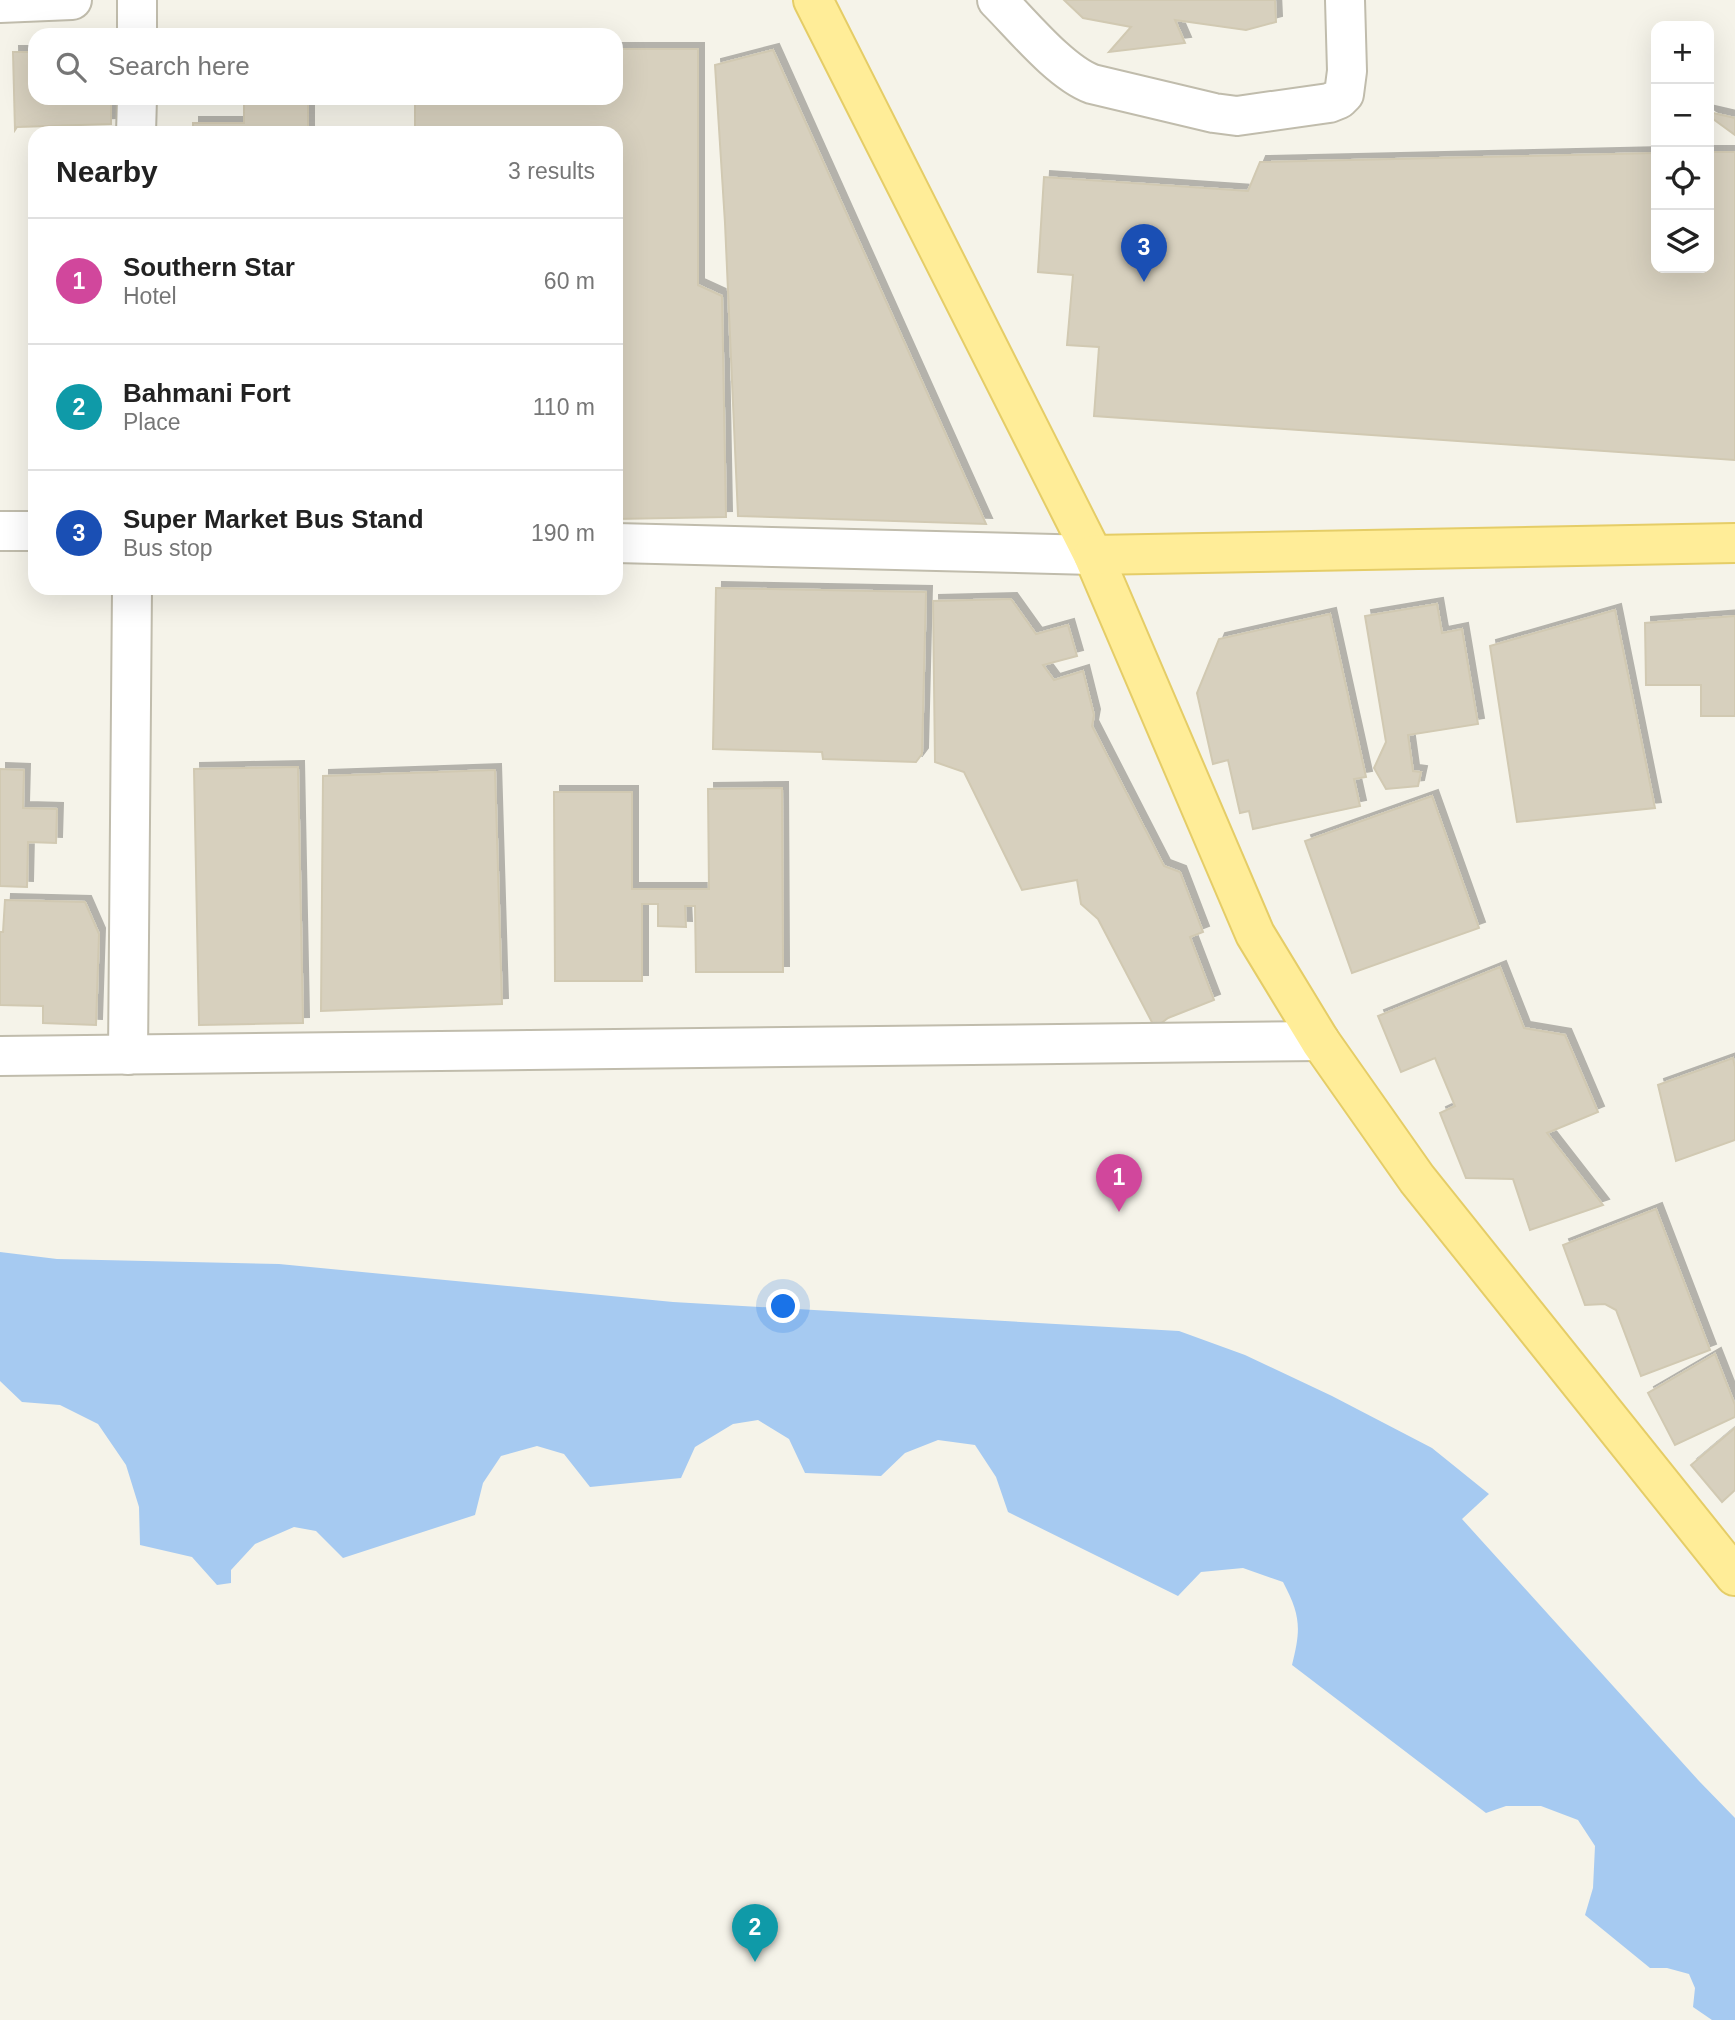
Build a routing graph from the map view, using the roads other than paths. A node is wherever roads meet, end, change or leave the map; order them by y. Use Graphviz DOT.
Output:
graph roads {
  1 [pos="72,0"];
  2 [pos="138,0"];
  3 [pos="813,0"];
  4 [pos="997,0"];
  5 [pos="1345,0"];
  6 [pos="0,3"];
  7 [pos="137,28"];
  8 [pos="137,105"];
  9 [pos="136,126"];
  10 [pos="0,531"];
  11 [pos="28,531"];
  12 [pos="623,543"];
  13 [pos="1735,543"];
  14 [pos="1093,555"];
  15 [pos="132,595"];
  16 [pos="1320,1041"];
  17 [pos="128,1055"];
  18 [pos="0,1056"];
  19 [pos="1735,1576"];
  1 -- 6 [label="street"];
  2 -- 7 [label="street"];
  3 -- 14 [label="main road"];
  4 -- 5 [label="street"];
  8 -- 9 [label="street"];
  10 -- 11 [label="street"];
  12 -- 14 [label="street"];
  13 -- 14 [label="main road"];
  14 -- 16 [label="main road"];
  15 -- 17 [label="street"];
  16 -- 17 [label="street"];
  16 -- 19 [label="main road"];
  17 -- 18 [label="street"];
}
